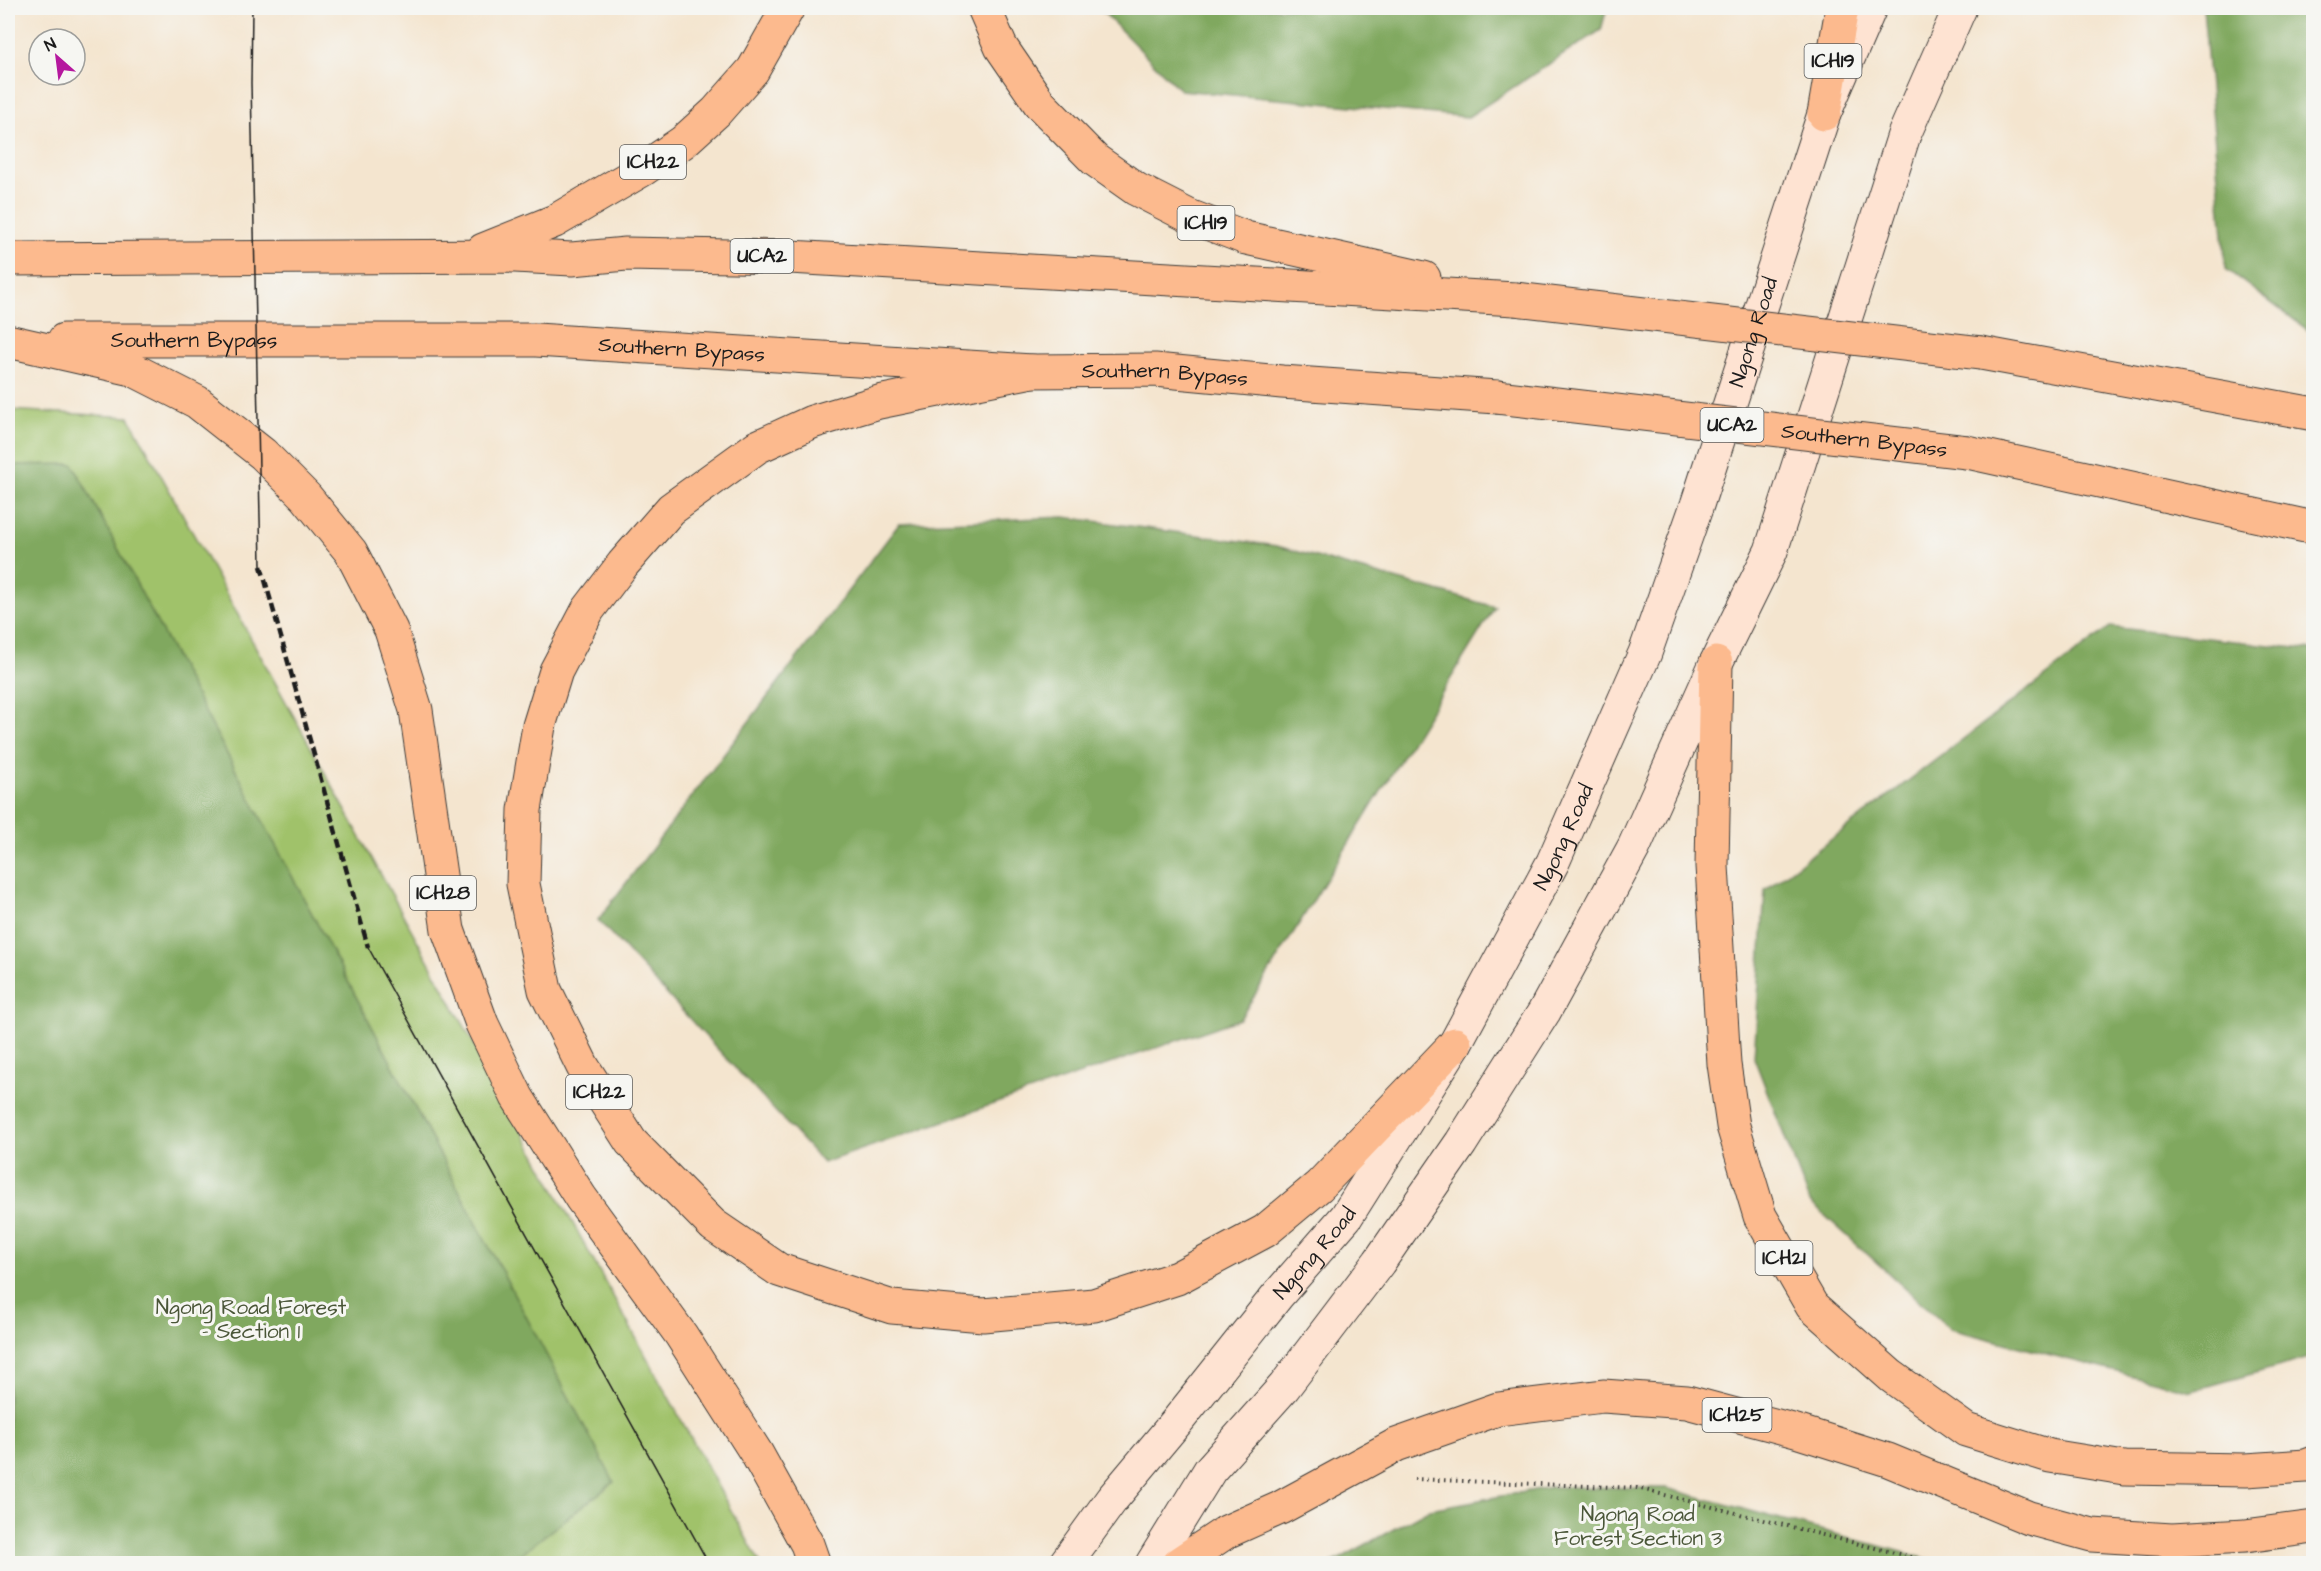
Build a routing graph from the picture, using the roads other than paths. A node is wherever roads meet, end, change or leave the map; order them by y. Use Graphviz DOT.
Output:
graph roads {
  1 [pos="788,8"];
  2 [pos="984,8"];
  3 [pos="1842,8"];
  4 [pos="1870,8"];
  5 [pos="1960,8"];
  6 [pos="1824,114"];
  7 [pos="467,256"];
  8 [pos="8,259"];
  9 [pos="1515,299"];
  10 [pos="8,340"];
  11 [pos="1032,371"];
  12 [pos="2313,414"];
  13 [pos="2312,528"];
  14 [pos="1716,663"];
  15 [pos="1455,1044"];
  16 [pos="2313,1463"];
  17 [pos="2313,1527"];
  18 [pos="814,1563"];
  19 [pos="1065,1563"];
  20 [pos="1152,1563"];
  21 [pos="1178,1563"];
  1 -- 7 [label="highway, ICH22"];
  2 -- 9 [label="highway, ICH19"];
  3 -- 6 [label="highway, ICH19"];
  4 -- 6 [label="main road, Ngong Road"];
  5 -- 14 [label="main road"];
  6 -- 15 [label="main road, Ngong Road"];
  7 -- 8 [label="highway, UCA2"];
  7 -- 9 [label="highway, UCA2"];
  9 -- 12 [label="highway, UCA2, bridge"];
  10 -- 11 [label="highway, Southern Bypass / UCA2"];
  10 -- 18 [label="highway, ICH28"];
  11 -- 13 [label="highway, Southern Bypass / UCA2, bridge"];
  11 -- 15 [label="highway, ICH22"];
  14 -- 16 [label="highway, ICH21"];
  14 -- 20 [label="main road"];
  15 -- 19 [label="main road, Ngong Road"];
  17 -- 21 [label="highway, ICH25"];
}
